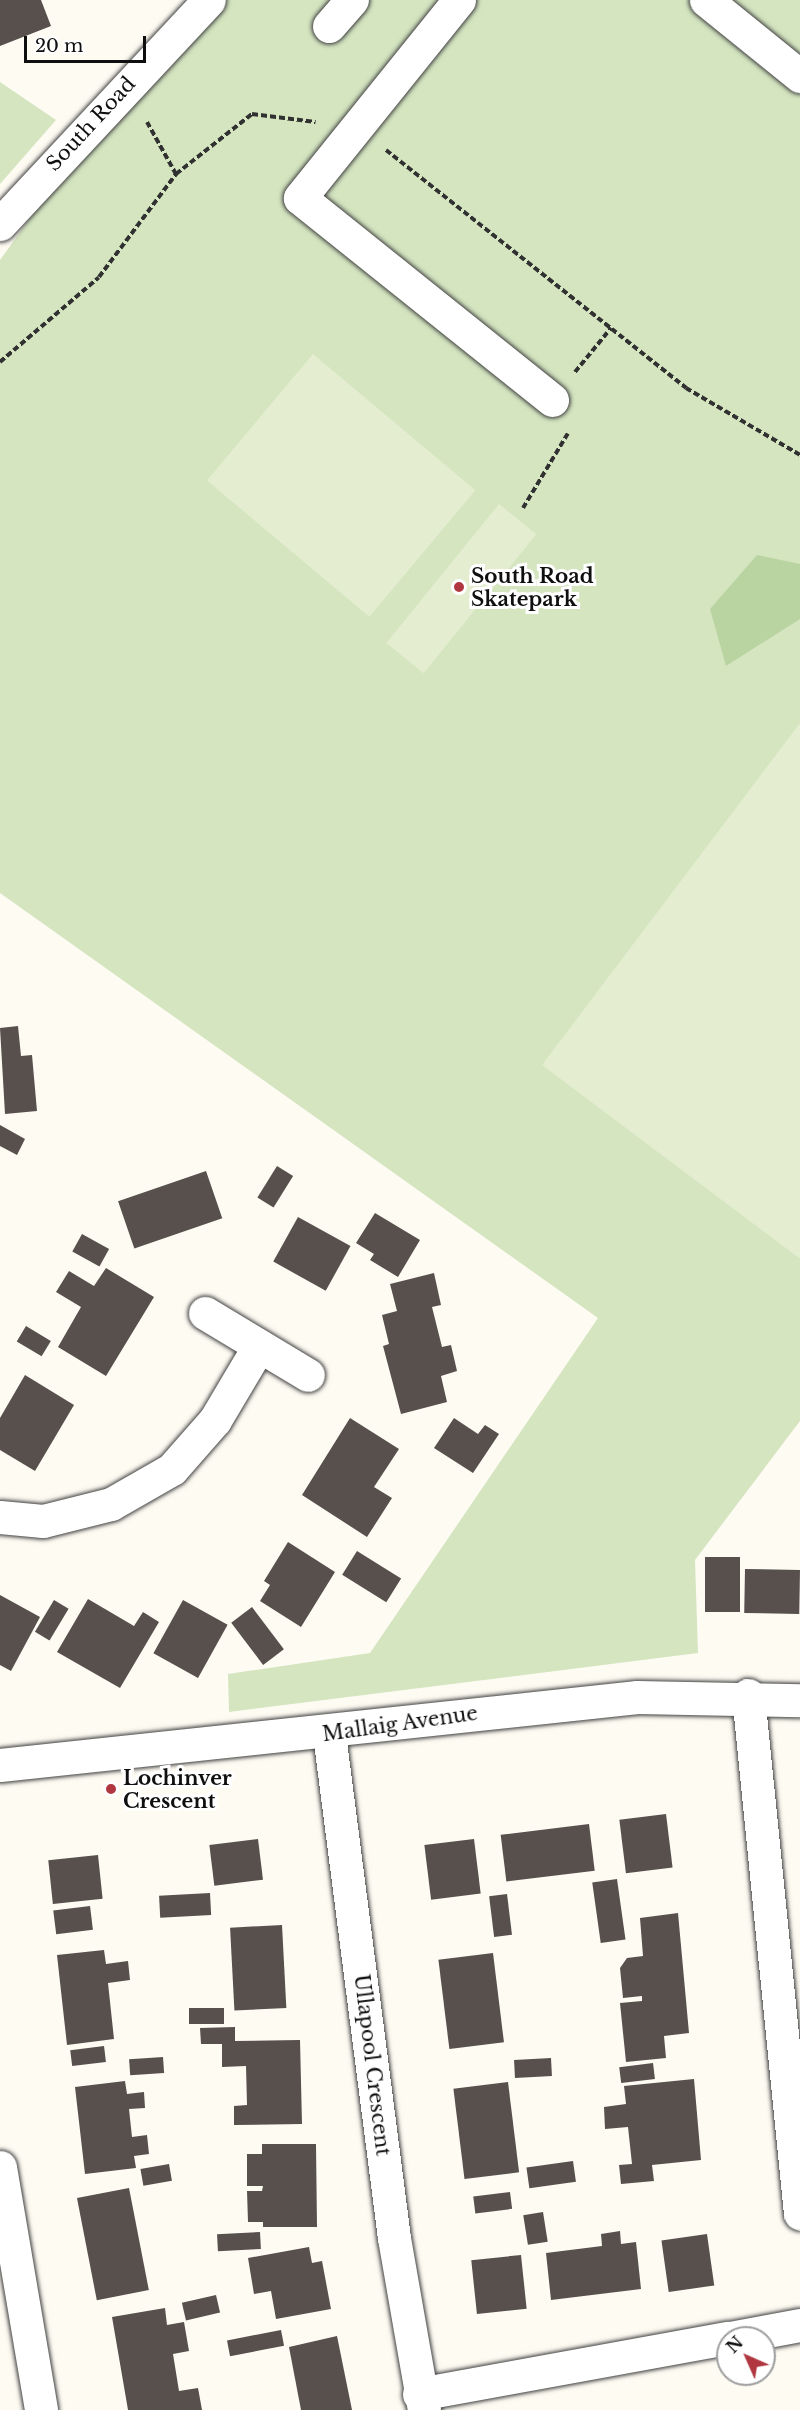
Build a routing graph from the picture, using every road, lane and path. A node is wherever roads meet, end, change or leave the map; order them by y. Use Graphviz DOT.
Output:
graph roads {
  1 [pos="352,0"];
  2 [pos="459,0"];
  3 [pos="706,0"];
  4 [pos="199,5"];
  5 [pos="329,26"];
  6 [pos="800,76"];
  7 [pos="126,85"];
  8 [pos="357,127"];
  9 [pos="176,174"];
  10 [pos="0,224"];
  11 [pos="0,362"];
  12 [pos="552,400"];
  13 [pos="800,455"];
  14 [pos="205,1313"];
  15 [pos="260,1346"];
  16 [pos="308,1375"];
  17 [pos="0,1517"];
  18 [pos="748,1695"];
  19 [pos="800,1700"];
  20 [pos="329,1734"];
  21 [pos="0,1765"];
  22 [pos="788,2008"];
  23 [pos="0,2167"];
  24 [pos="800,2213"];
  25 [pos="800,2325"];
  26 [pos="776,2329"];
  27 [pos="716,2341"];
  28 [pos="422,2402"];
  29 [pos="41,2410"];
  1 -- 5 [label="street"];
  2 -- 8 [label="street"];
  3 -- 6 [label="street"];
  4 -- 7 [label="street, South Road"];
  7 -- 9 [label="path"];
  7 -- 10 [label="street, South Road"];
  8 -- 9 [label="path"];
  8 -- 12 [label="street"];
  8 -- 13 [label="path"];
  9 -- 11 [label="path"];
  14 -- 15 [label="street"];
  15 -- 16 [label="street"];
  15 -- 17 [label="street"];
  18 -- 19 [label="street, Mallaig Avenue"];
  18 -- 20 [label="street, Mallaig Avenue"];
  18 -- 22 [label="street"];
  20 -- 21 [label="street, Mallaig Avenue"];
  20 -- 28 [label="street, Ullapool Crescent"];
  22 -- 24 [label="street"];
  23 -- 29 [label="street"];
  25 -- 26 [label="street, Ullapool Crescent"];
  27 -- 28 [label="street, Ullapool Crescent"];
}
